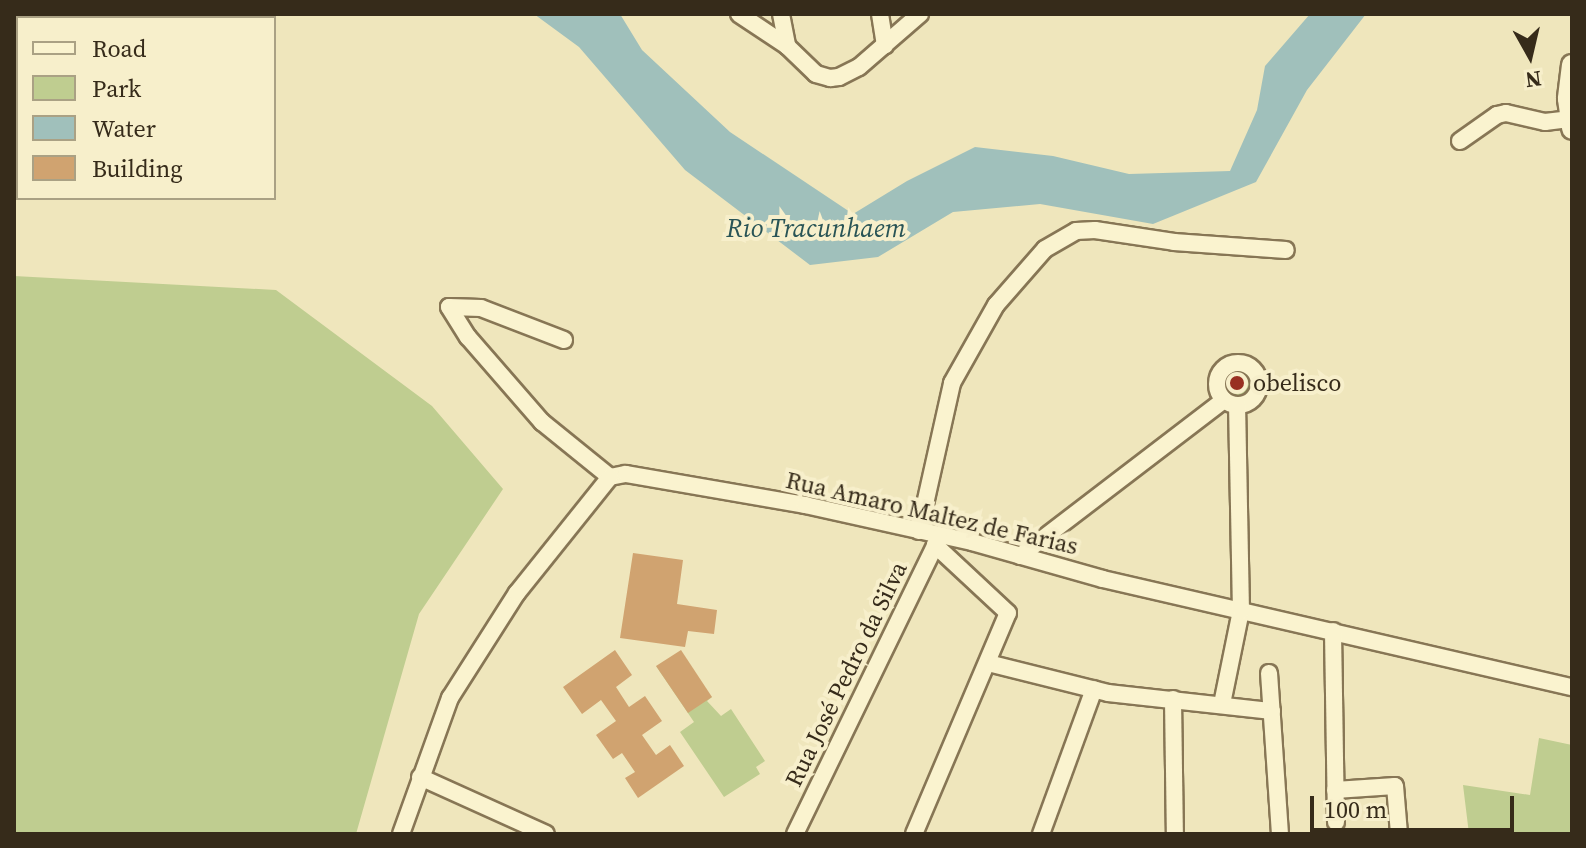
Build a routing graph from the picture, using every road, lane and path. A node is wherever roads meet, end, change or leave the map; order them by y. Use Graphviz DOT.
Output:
graph roads {
  1 [pos="739,14"];
  2 [pos="781,14"];
  3 [pos="880,14"];
  4 [pos="920,14"];
  5 [pos="787,46"];
  6 [pos="885,46"];
  7 [pos="1572,65"];
  8 [pos="1571,124"];
  9 [pos="1460,141"];
  10 [pos="1286,250"];
  11 [pos="564,340"];
  12 [pos="610,477"];
  13 [pos="919,531"];
  14 [pos="937,540"];
  15 [pos="1020,556"];
  16 [pos="1241,611"];
  17 [pos="1333,631"];
  18 [pos="988,663"];
  19 [pos="1269,673"];
  20 [pos="1572,687"];
  21 [pos="1094,689"];
  22 [pos="1173,699"];
  23 [pos="1222,704"];
  24 [pos="1272,711"];
  25 [pos="420,777"];
  26 [pos="1335,790"];
  27 [pos="1336,822"];
  28 [pos="537,832"];
  29 [pos="401,834"];
  30 [pos="795,834"];
  31 [pos="914,834"];
  32 [pos="1041,834"];
  33 [pos="1175,834"];
  34 [pos="1280,834"];
  35 [pos="1399,834"];
  1 -- 5 [label="street"];
  2 -- 5 [label="street"];
  3 -- 6 [label="street"];
  4 -- 6 [label="street"];
  5 -- 6 [label="street"];
  7 -- 8 [label="street"];
  8 -- 9 [label="street"];
  10 -- 13 [label="street"];
  11 -- 12 [label="street"];
  12 -- 13 [label="street, Rua Amaro Maltez de Farias"];
  12 -- 25 [label="street"];
  13 -- 14 [label="street, Rua Amaro Maltez de Farias"];
  14 -- 15 [label="street, Rua Amaro Maltez de Farias"];
  14 -- 18 [label="street"];
  14 -- 30 [label="street, Rua José Pedro da Silva"];
  15 -- 16 [label="street, Rua Amaro Maltez de Farias"];
  15 -- 16 [label="street"];
  16 -- 17 [label="street, Rua Amaro Maltez de Farias"];
  16 -- 23 [label="street"];
  17 -- 20 [label="street, Rua Amaro Maltez de Farias"];
  17 -- 26 [label="street"];
  18 -- 21 [label="street"];
  18 -- 31 [label="street"];
  19 -- 24 [label="street"];
  21 -- 22 [label="street"];
  21 -- 32 [label="street"];
  22 -- 23 [label="street"];
  22 -- 33 [label="street"];
  23 -- 24 [label="street"];
  24 -- 34 [label="street"];
  25 -- 28 [label="street"];
  25 -- 29 [label="street"];
  26 -- 27 [label="street"];
  26 -- 35 [label="street"];
}
